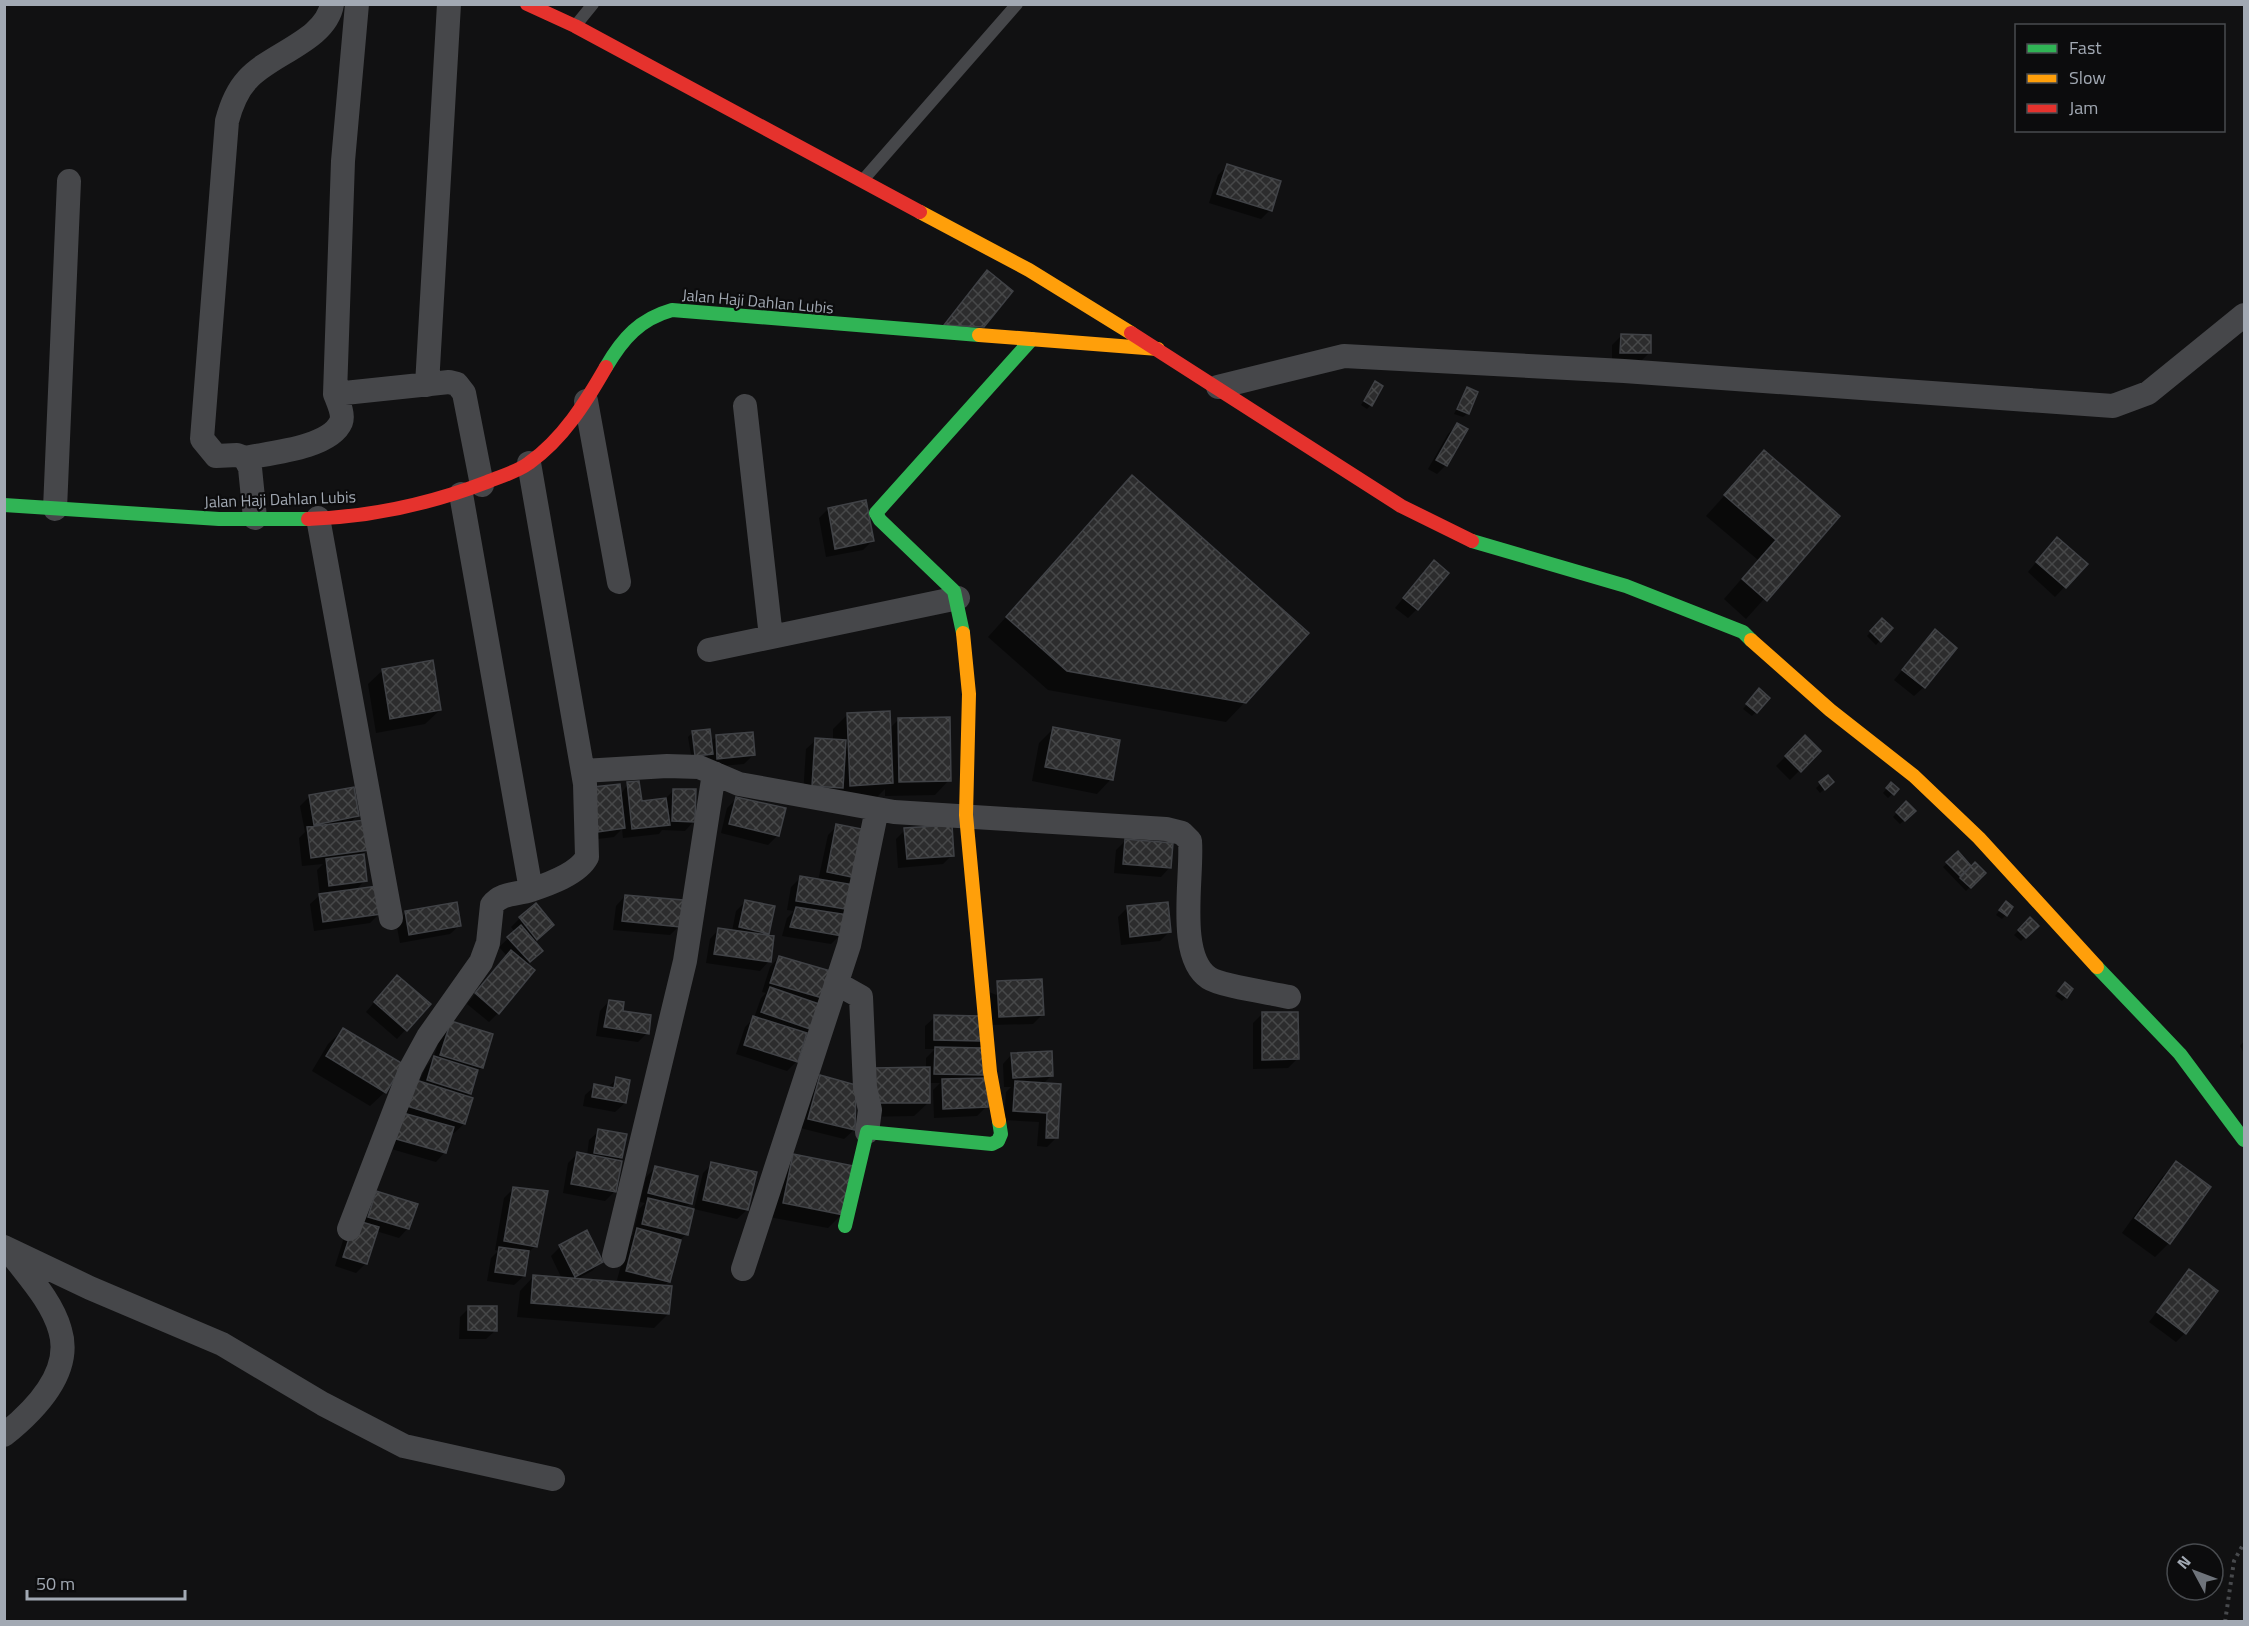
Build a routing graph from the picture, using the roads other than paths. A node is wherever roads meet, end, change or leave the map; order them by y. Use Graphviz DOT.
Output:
graph roads {
  1 [pos="332,4"];
  2 [pos="357,4"];
  3 [pos="449,4"];
  4 [pos="527,4"];
  5 [pos="593,4"];
  6 [pos="1017,4"];
  7 [pos="575,26"];
  8 [pos="862,180"];
  9 [pos="69,181"];
  10 [pos="2244,315"];
  11 [pos="1032,339"];
  12 [pos="1158,349"];
  13 [pos="427,385"];
  14 [pos="1218,387"];
  15 [pos="335,394"];
  16 [pos="586,401"];
  17 [pos="745,406"];
  18 [pos="245,458"];
  19 [pos="529,463"];
  20 [pos="472,489"];
  21 [pos="4,505"];
  22 [pos="56,508"];
  23 [pos="255,518"];
  24 [pos="318,518"];
  25 [pos="619,582"];
  26 [pos="958,598"];
  27 [pos="771,637"];
  28 [pos="709,650"];
  29 [pos="583,771"];
  30 [pos="714,773"];
  31 [pos="878,809"];
  32 [pos="966,815"];
  33 [pos="531,890"];
  34 [pos="392,918"];
  35 [pos="836,982"];
  36 [pos="1289,997"];
  37 [pos="867,1132"];
  38 [pos="2244,1140"];
  39 [pos="845,1226"];
  40 [pos="349,1229"];
  41 [pos="5,1247"];
  42 [pos="614,1256"];
  43 [pos="743,1269"];
  44 [pos="4,1435"];
  45 [pos="553,1479"];
  1 -- 18 [label="street"];
  2 -- 15 [label="street"];
  3 -- 13 [label="street"];
  4 -- 7 [label="street"];
  5 -- 7 [label="lane"];
  6 -- 8 [label="lane"];
  7 -- 8 [label="street"];
  8 -- 12 [label="street"];
  9 -- 22 [label="street"];
  10 -- 14 [label="street"];
  11 -- 12 [label="street, Jalan Haji Dahlan Lubis"];
  11 -- 16 [label="street, Jalan Haji Dahlan Lubis"];
  11 -- 26 [label="street"];
  12 -- 14 [label="street"];
  13 -- 15 [label="street"];
  13 -- 20 [label="street"];
  14 -- 38 [label="street"];
  15 -- 18 [label="street"];
  16 -- 19 [label="street, Jalan Haji Dahlan Lubis"];
  16 -- 25 [label="street"];
  17 -- 27 [label="street"];
  18 -- 23 [label="street"];
  19 -- 20 [label="street, Jalan Haji Dahlan Lubis"];
  19 -- 29 [label="street"];
  20 -- 24 [label="street, Jalan Haji Dahlan Lubis"];
  20 -- 33 [label="street"];
  21 -- 22 [label="street, Jalan Haji Dahlan Lubis"];
  22 -- 23 [label="street, Jalan Haji Dahlan Lubis"];
  23 -- 24 [label="street, Jalan Haji Dahlan Lubis"];
  24 -- 34 [label="street"];
  26 -- 27 [label="street"];
  26 -- 32 [label="street"];
  27 -- 28 [label="street"];
  29 -- 30 [label="street"];
  29 -- 33 [label="street"];
  30 -- 31 [label="street"];
  30 -- 42 [label="street"];
  31 -- 32 [label="street"];
  31 -- 35 [label="street"];
  32 -- 36 [label="street"];
  32 -- 37 [label="street"];
  33 -- 40 [label="street"];
  35 -- 37 [label="street"];
  35 -- 43 [label="street"];
  37 -- 39 [label="street"];
  41 -- 44 [label="street"];
  41 -- 45 [label="street"];
}
